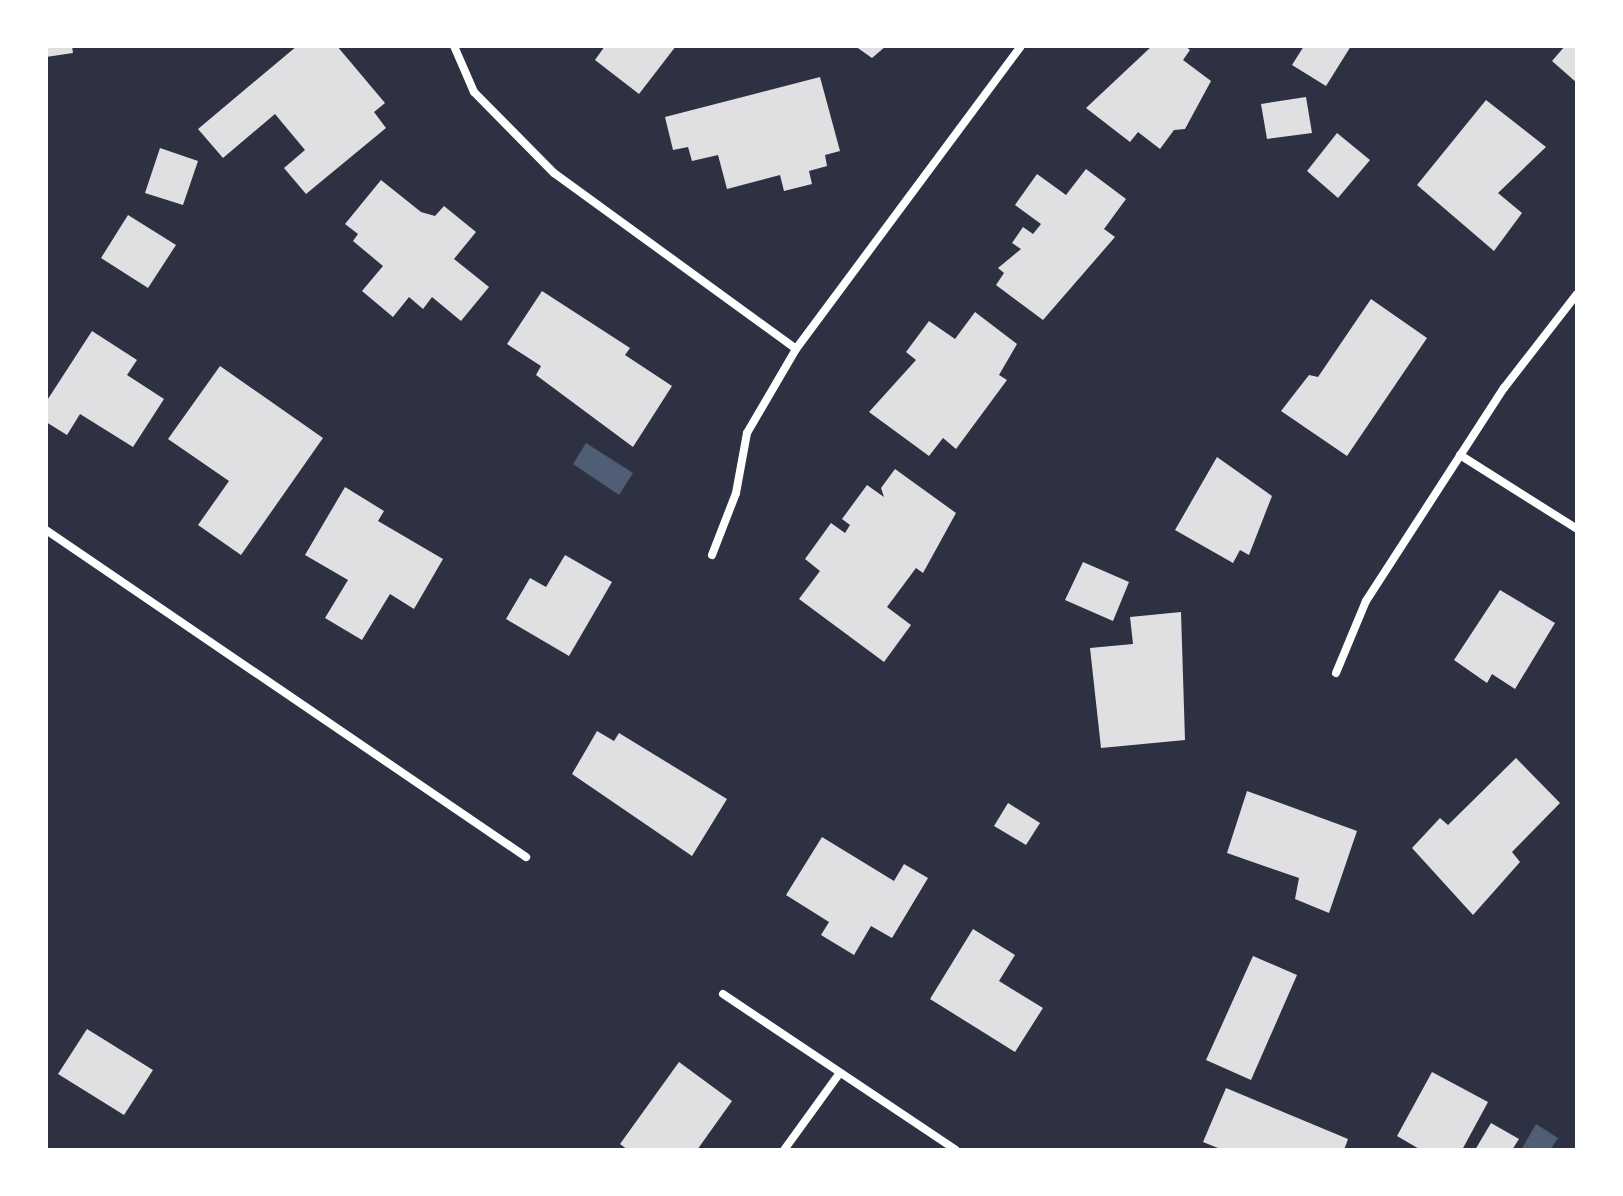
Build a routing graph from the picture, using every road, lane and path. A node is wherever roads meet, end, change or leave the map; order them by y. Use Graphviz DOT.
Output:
graph roads {
  1 [pos="454,46"];
  2 [pos="1021,46"];
  3 [pos="1577,294"];
  4 [pos="796,349"];
  5 [pos="1460,455"];
  6 [pos="1577,529"];
  7 [pos="46,530"];
  8 [pos="712,555"];
  9 [pos="1336,673"];
  10 [pos="526,857"];
  11 [pos="723,994"];
  12 [pos="839,1074"];
  13 [pos="784,1150"];
  14 [pos="956,1150"];
  1 -- 4 [label="street"];
  2 -- 4 [label="street"];
  3 -- 5 [label="street"];
  4 -- 8 [label="street"];
  5 -- 6 [label="street"];
  5 -- 9 [label="street"];
  7 -- 10 [label="street"];
  11 -- 12 [label="street"];
  12 -- 13 [label="street"];
  12 -- 14 [label="street"];
}
